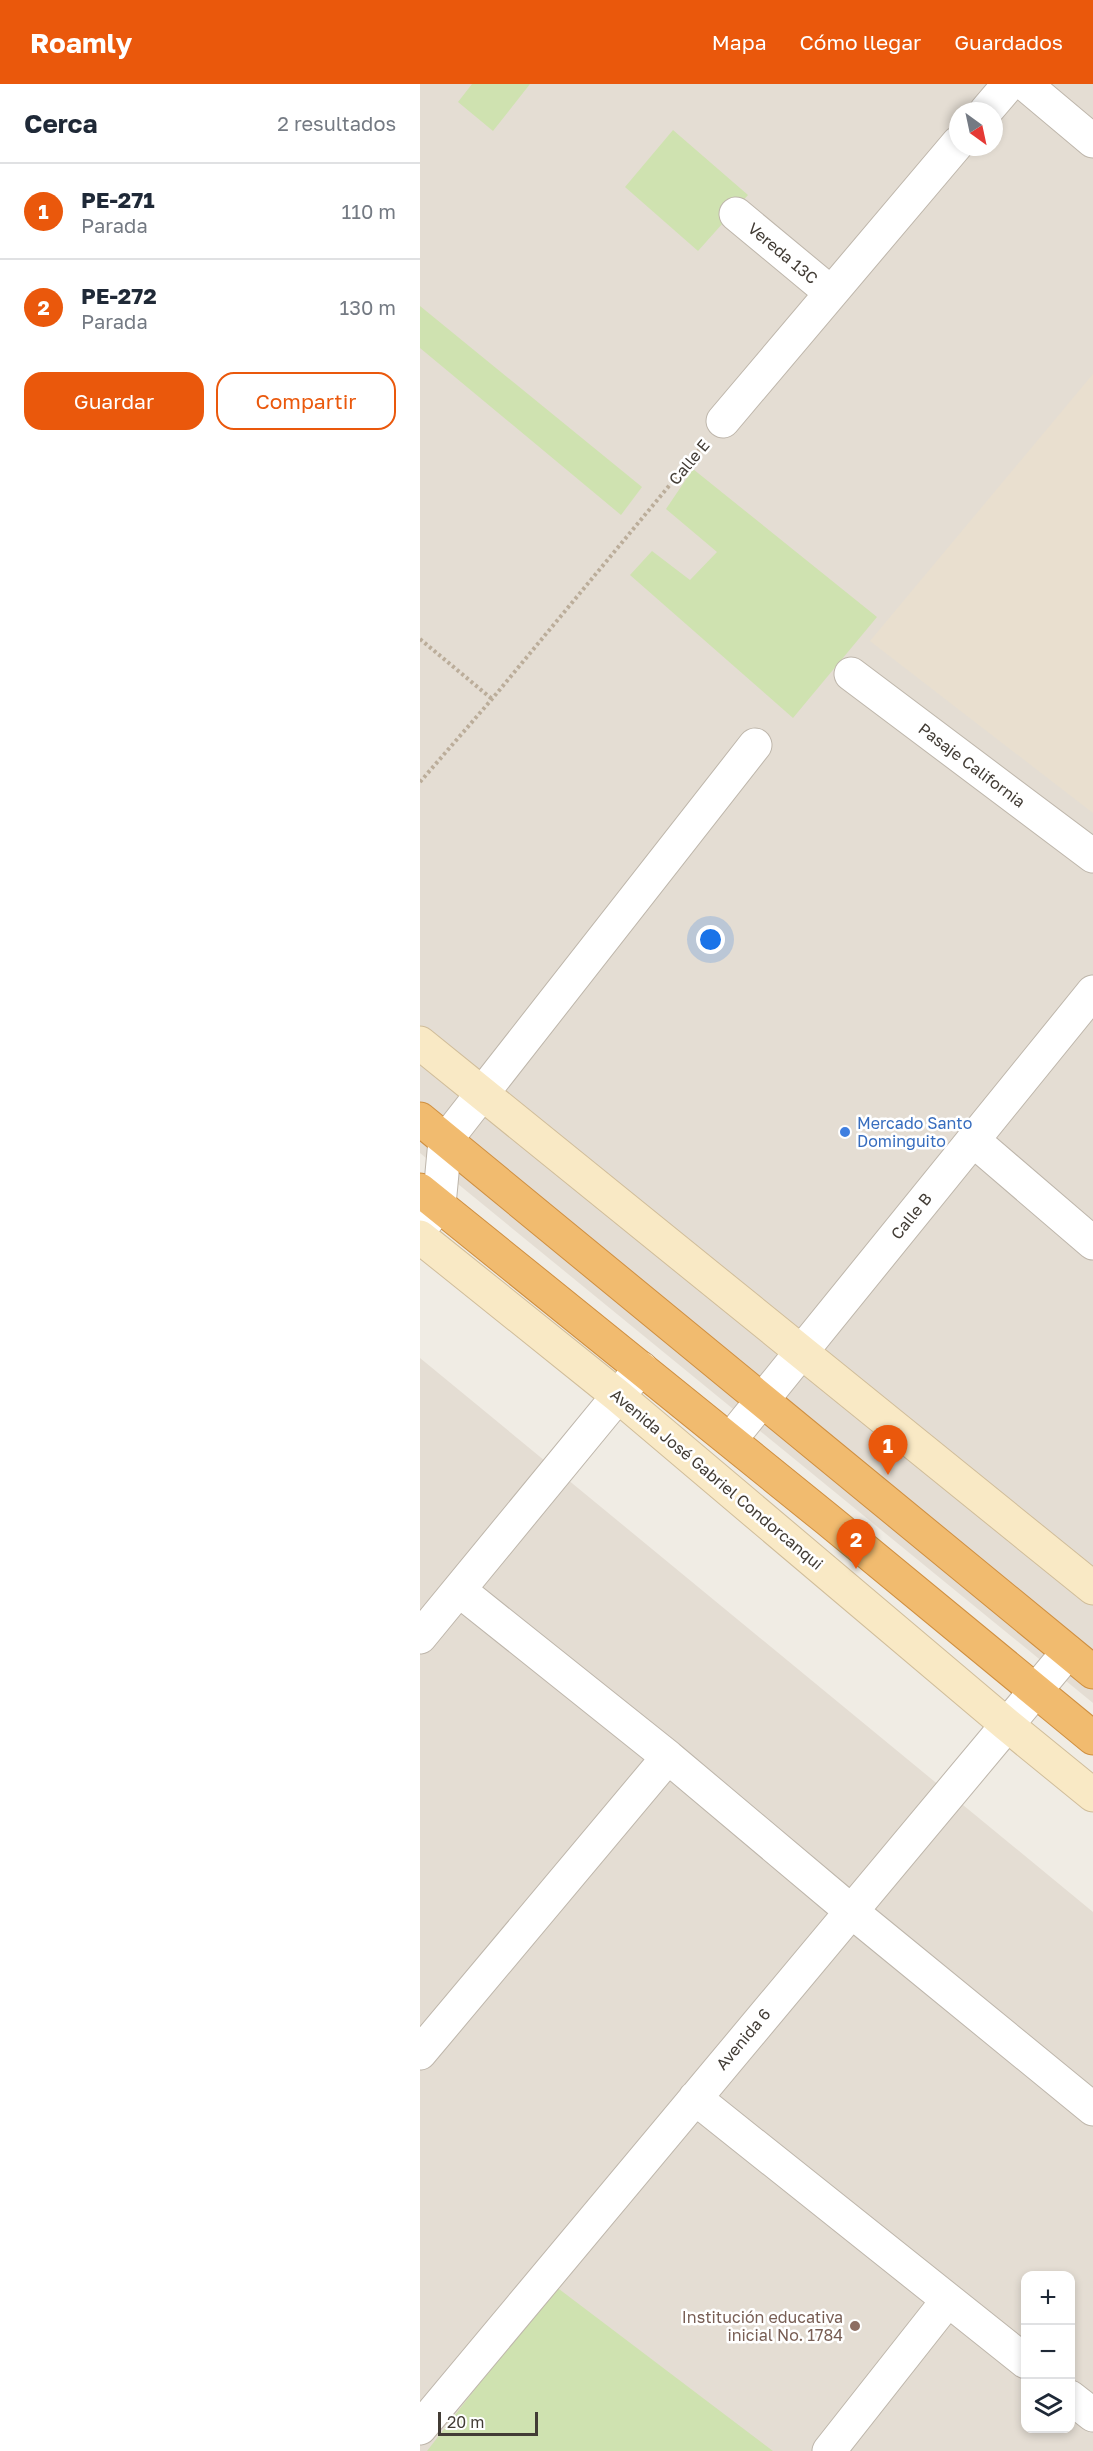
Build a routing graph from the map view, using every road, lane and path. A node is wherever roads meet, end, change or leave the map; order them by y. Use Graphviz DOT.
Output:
graph roads {
  1 [pos="1009,84"];
  2 [pos="1025,84"];
  3 [pos="994,102"];
  4 [pos="1093,141"];
  5 [pos="949,153"];
  6 [pos="736,214"];
  7 [pos="830,292"];
  8 [pos="723,421"];
  9 [pos="420,639"];
  10 [pos="851,675"];
  11 [pos="492,699"];
  12 [pos="755,745"];
  13 [pos="420,782"];
  14 [pos="1093,856"];
  15 [pos="1093,992"];
  16 [pos="420,1043"];
  17 [pos="482,1093"];
  18 [pos="420,1119"];
  19 [pos="973,1140"];
  20 [pos="445,1141"];
  21 [pos="426,1208"];
  22 [pos="420,1237"];
  23 [pos="1093,1243"];
  24 [pos="800,1352"];
  25 [pos="641,1368"];
  26 [pos="618,1396"];
  27 [pos="762,1401"];
  28 [pos="730,1440"];
  29 [pos="1093,1588"];
  30 [pos="459,1590"];
  31 [pos="420,1637"];
  32 [pos="1081,1662"];
  33 [pos="1034,1691"];
  34 [pos="1006,1724"];
  35 [pos="1093,1738"];
  36 [pos="668,1756"];
  37 [pos="1093,1795"];
  38 [pos="850,1911"];
  39 [pos="420,2053"];
  40 [pos="695,2098"];
  41 [pos="1093,2109"];
  42 [pos="948,2300"];
  43 [pos="1021,2358"];
  44 [pos="1075,2400"];
  45 [pos="1093,2415"];
  46 [pos="420,2428"];
  47 [pos="829,2451"];
  1 -- 3 [label="street"];
  2 -- 4 [label="street"];
  5 -- 7 [label="street"];
  6 -- 7 [label="street, Vereda 13C"];
  7 -- 8 [label="street"];
  8 -- 11 [label="path, Calle E"];
  9 -- 11 [label="path"];
  10 -- 14 [label="street, Pasaje California"];
  11 -- 13 [label="path, Calle E"];
  12 -- 17 [label="street"];
  15 -- 19 [label="street, Calle B"];
  16 -- 17 [label="street"];
  17 -- 20 [label="street"];
  17 -- 24 [label="street"];
  18 -- 20 [label="highway"];
  19 -- 23 [label="street"];
  19 -- 24 [label="street, Calle B"];
  20 -- 21 [label="street"];
  20 -- 27 [label="highway"];
  21 -- 25 [label="highway"];
  22 -- 26 [label="street, Avenida José Gabriel Condorcanqui"];
  24 -- 27 [label="street, Calle B"];
  24 -- 29 [label="street"];
  25 -- 26 [label="street"];
  25 -- 28 [label="highway"];
  26 -- 30 [label="street"];
  26 -- 34 [label="street, Avenida José Gabriel Condorcanqui"];
  27 -- 28 [label="street, Calle B"];
  27 -- 32 [label="highway"];
  28 -- 33 [label="highway"];
  30 -- 31 [label="street"];
  30 -- 36 [label="street"];
  32 -- 33 [label="street, Avenida 6"];
  33 -- 34 [label="street, Avenida 6"];
  33 -- 35 [label="highway"];
  34 -- 37 [label="street, Avenida José Gabriel Condorcanqui"];
  34 -- 38 [label="street, Avenida 6"];
  36 -- 38 [label="street"];
  36 -- 39 [label="street"];
  38 -- 40 [label="street, Avenida 6"];
  38 -- 41 [label="street"];
  40 -- 42 [label="street"];
  40 -- 46 [label="street, Avenida 6"];
  42 -- 43 [label="street"];
  42 -- 47 [label="street"];
  44 -- 45 [label="street"];
}
